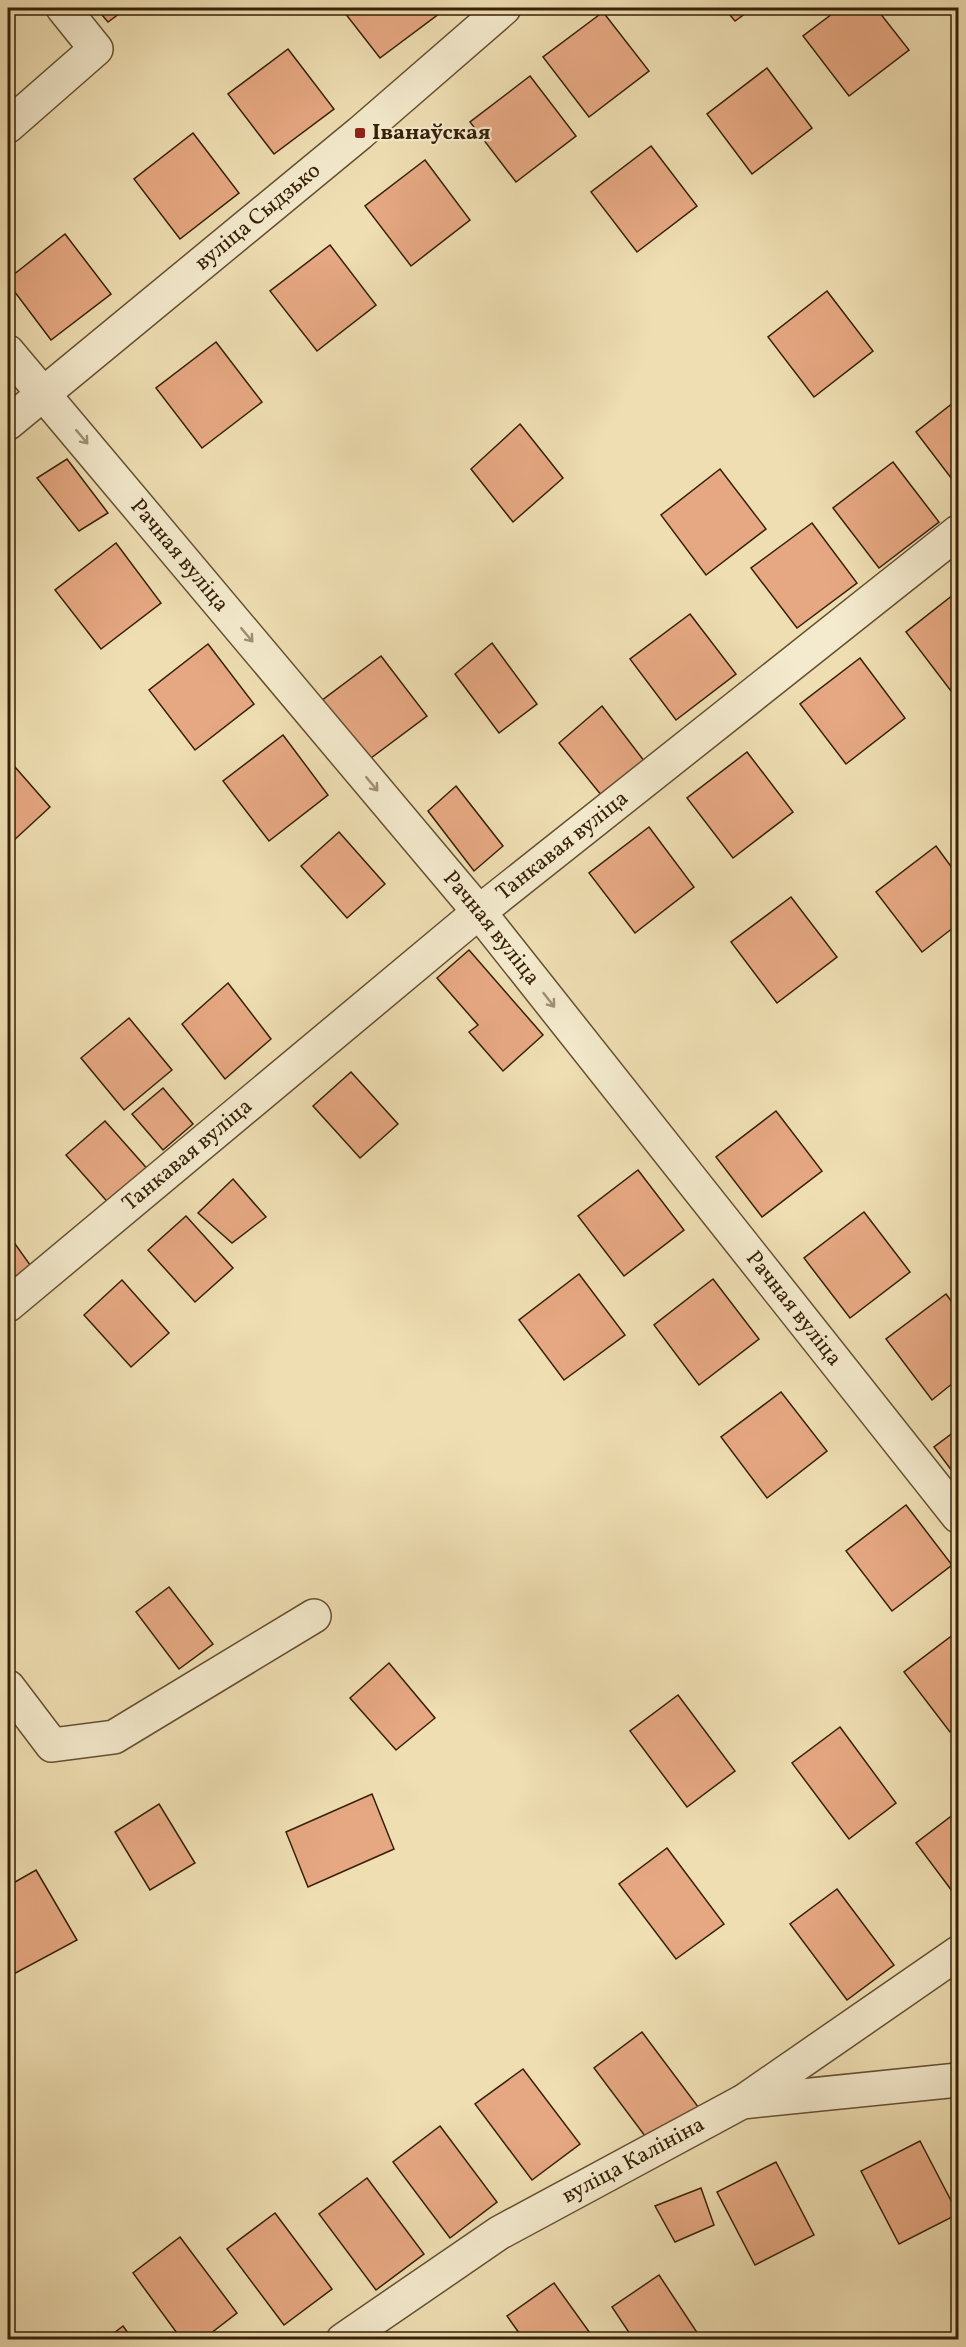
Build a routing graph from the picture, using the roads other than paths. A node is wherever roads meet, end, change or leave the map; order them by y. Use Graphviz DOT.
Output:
graph roads {
  1 [pos="63,8"];
  2 [pos="504,8"];
  3 [pos="8,126"];
  4 [pos="8,352"];
  5 [pos="44,392"];
  6 [pos="8,423"];
  7 [pos="958,532"];
  8 [pos="479,912"];
  9 [pos="8,1305"];
  10 [pos="958,1516"];
  11 [pos="314,1616"];
  12 [pos="8,1687"];
  13 [pos="958,1953"];
  14 [pos="958,2080"];
  15 [pos="742,2102"];
  16 [pos="343,2340"];
  1 -- 3 [label="street"];
  2 -- 5 [label="street, вуліца Сыдзько"];
  4 -- 5 [label="street, Рачная вуліца"];
  5 -- 6 [label="street, вуліца Сыдзько"];
  5 -- 8 [label="street, Рачная вуліца, one-way"];
  7 -- 8 [label="street, Танкавая вуліца"];
  8 -- 9 [label="street, Танкавая вуліца"];
  8 -- 10 [label="street, Рачная вуліца, one-way"];
  11 -- 12 [label="street"];
  13 -- 15 [label="street"];
  14 -- 15 [label="street, вуліца Калініна"];
  15 -- 16 [label="street, вуліца Калініна"];
}
